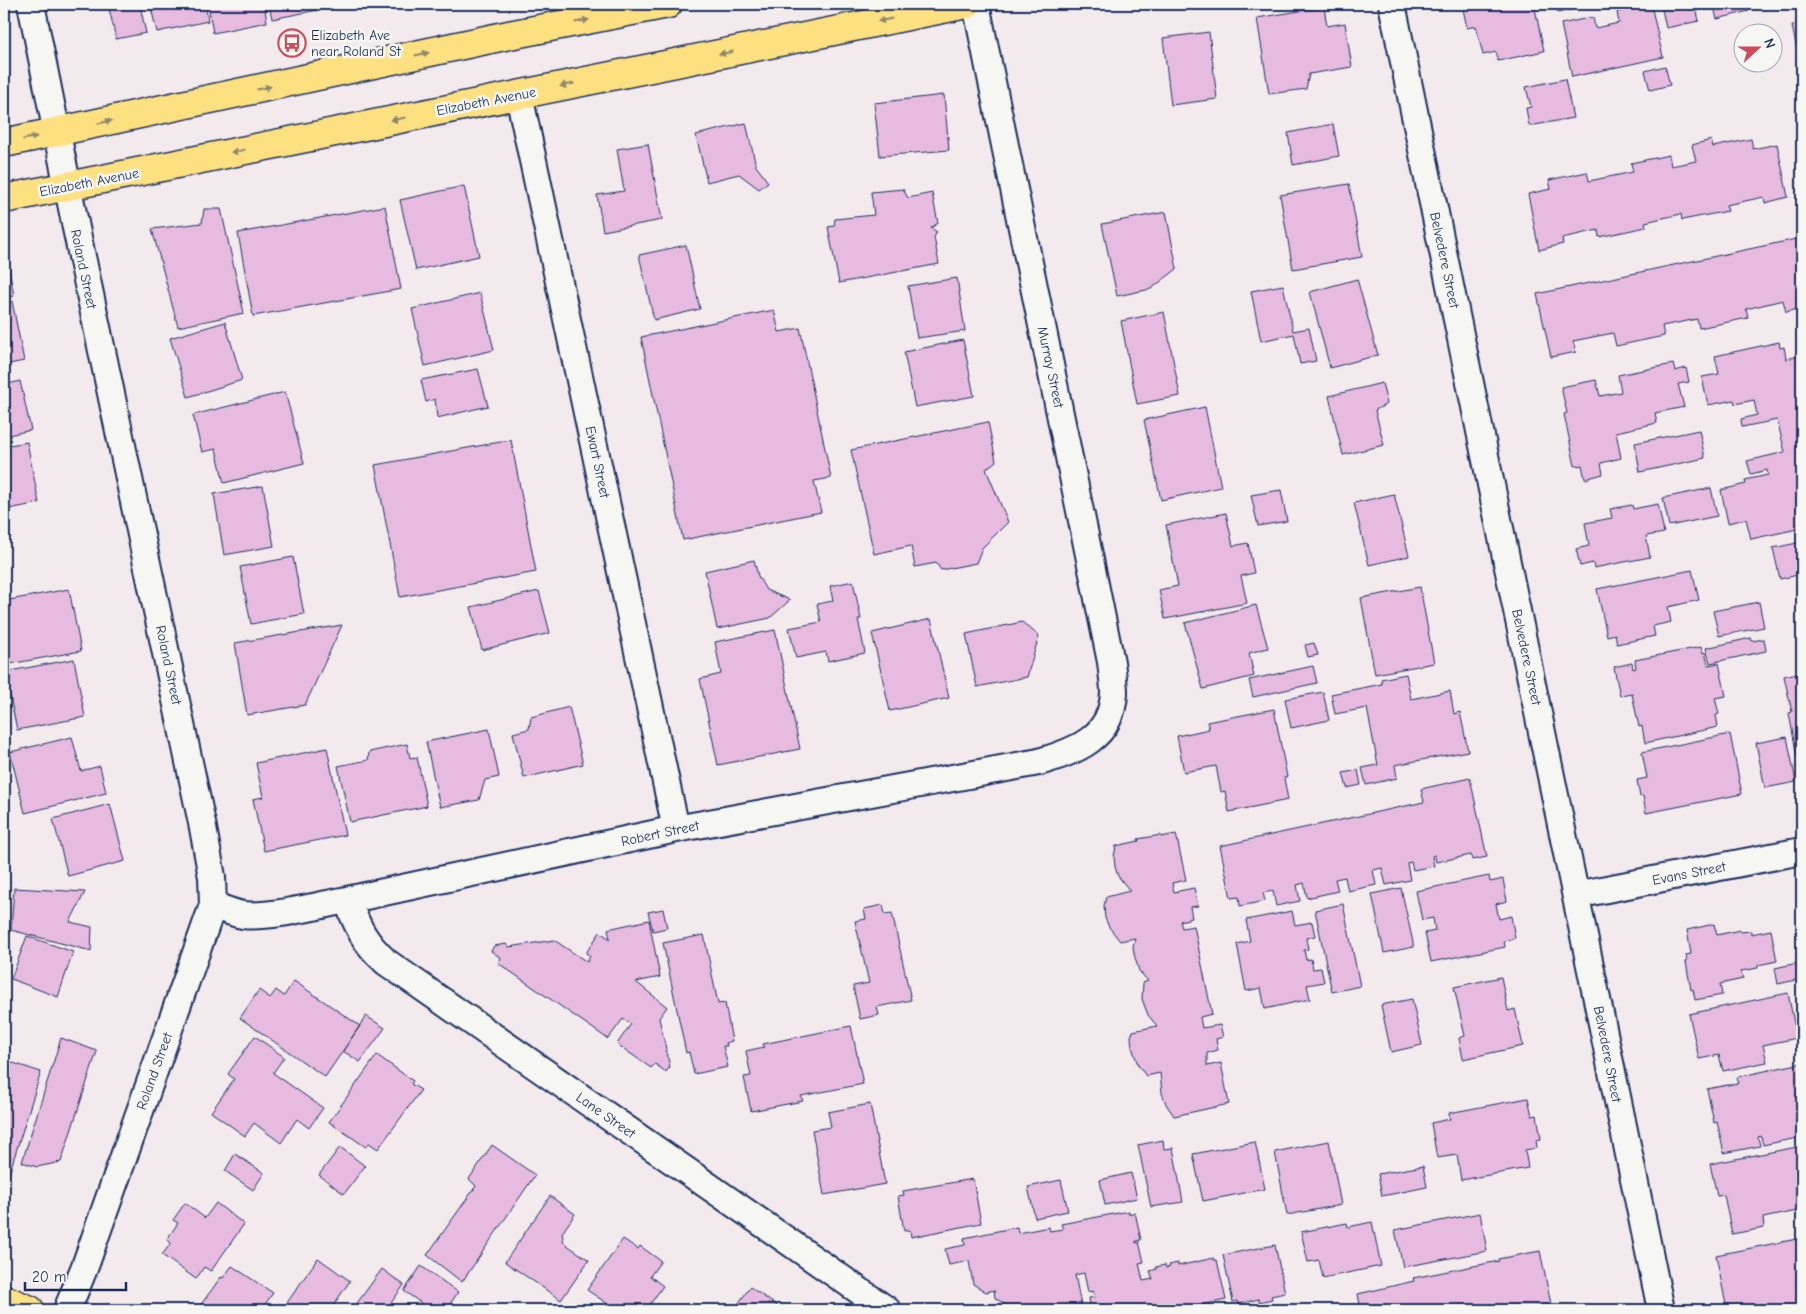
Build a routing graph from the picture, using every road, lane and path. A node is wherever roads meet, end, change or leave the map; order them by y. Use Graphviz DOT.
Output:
graph roads {
  1 [pos="31,4"];
  2 [pos="668,4"];
  3 [pos="967,4"];
  4 [pos="976,4"];
  5 [pos="1392,4"];
  6 [pos="520,95"];
  7 [pos="57,132"];
  8 [pos="4,143"];
  9 [pos="68,186"];
  10 [pos="4,199"];
  11 [pos="1102,730"];
  12 [pos="676,829"];
  13 [pos="1802,851"];
  14 [pos="1576,895"];
  15 [pos="347,900"];
  16 [pos="213,905"];
  17 [pos="4,1299"];
  18 [pos="30,1310"];
  19 [pos="67,1310"];
  20 [pos="887,1310"];
  21 [pos="1660,1310"];
  1 -- 7 [label="street, Roland Street"];
  7 -- 2 [label="main road, one-way"];
  3 -- 6 [label="main road, Elizabeth Avenue, one-way"];
  4 -- 11 [label="street, Murray Street"];
  5 -- 14 [label="street, Belvedere Street"];
  6 -- 9 [label="main road, Elizabeth Avenue, one-way"];
  6 -- 12 [label="street, Ewart Street"];
  8 -- 7 [label="main road, one-way"];
  7 -- 9 [label="street, Roland Street"];
  9 -- 10 [label="main road, Elizabeth Avenue"];
  9 -- 16 [label="street, Roland Street"];
  11 -- 12 [label="street, Robert Street"];
  12 -- 15 [label="street, Robert Street"];
  13 -- 14 [label="street, Evans Street"];
  14 -- 21 [label="street, Belvedere Street"];
  15 -- 16 [label="street, Robert Street"];
  15 -- 20 [label="street, Lane Street"];
  16 -- 19 [label="street, Roland Street"];
  17 -- 18 [label="main road"];
}
